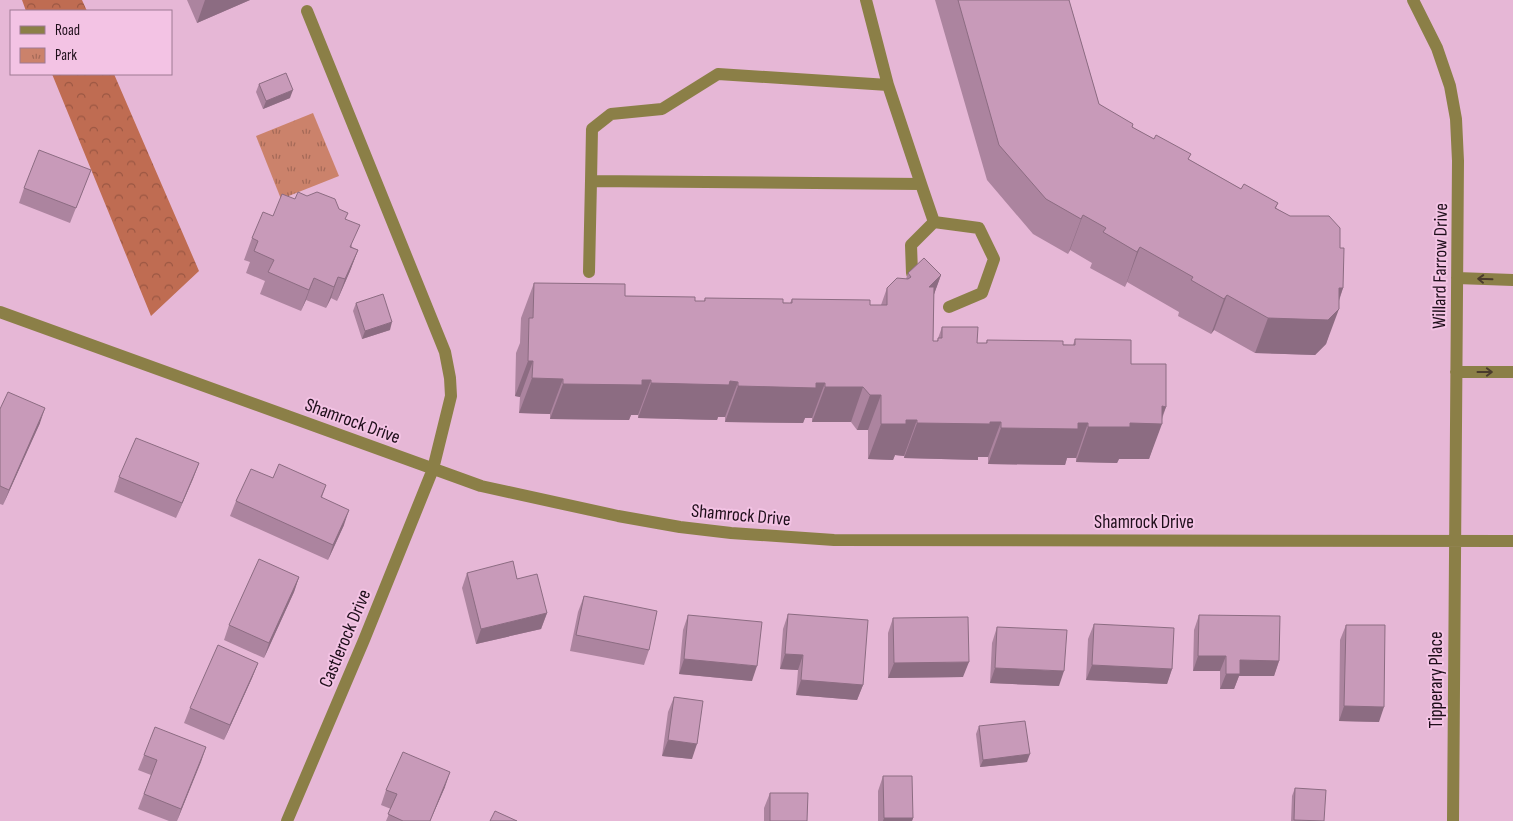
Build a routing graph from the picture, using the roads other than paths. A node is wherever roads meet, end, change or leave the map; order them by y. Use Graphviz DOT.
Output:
graph roads {
  1 [pos="866,0"];
  2 [pos="1413,0"];
  3 [pos="307,11"];
  4 [pos="888,85"];
  5 [pos="591,180"];
  6 [pos="921,184"];
  7 [pos="934,222"];
  8 [pos="590,272"];
  9 [pos="912,273"];
  10 [pos="1457,278"];
  11 [pos="1513,280"];
  12 [pos="949,307"];
  13 [pos="0,312"];
  14 [pos="1456,372"];
  15 [pos="1513,372"];
  16 [pos="433,469"];
  17 [pos="1455,540"];
  18 [pos="1513,541"];
  19 [pos="287,821"];
  20 [pos="1453,821"];
  1 -- 4 [label="street"];
  2 -- 10 [label="street, Willard Farrow Drive"];
  3 -- 16 [label="street, Castlerock Drive"];
  4 -- 5 [label="street"];
  4 -- 6 [label="street"];
  5 -- 6 [label="street"];
  5 -- 8 [label="street"];
  6 -- 7 [label="street"];
  7 -- 9 [label="street"];
  7 -- 12 [label="street"];
  11 -- 10 [label="street, one-way"];
  10 -- 14 [label="street, Willard Farrow Drive"];
  13 -- 16 [label="street, Shamrock Drive"];
  14 -- 15 [label="street, one-way"];
  14 -- 17 [label="street, Willard Farrow Drive"];
  16 -- 17 [label="street, Shamrock Drive"];
  16 -- 19 [label="street, Castlerock Drive"];
  17 -- 18 [label="street, Shamrock Drive"];
  17 -- 20 [label="street, Tipperary Place"];
}
